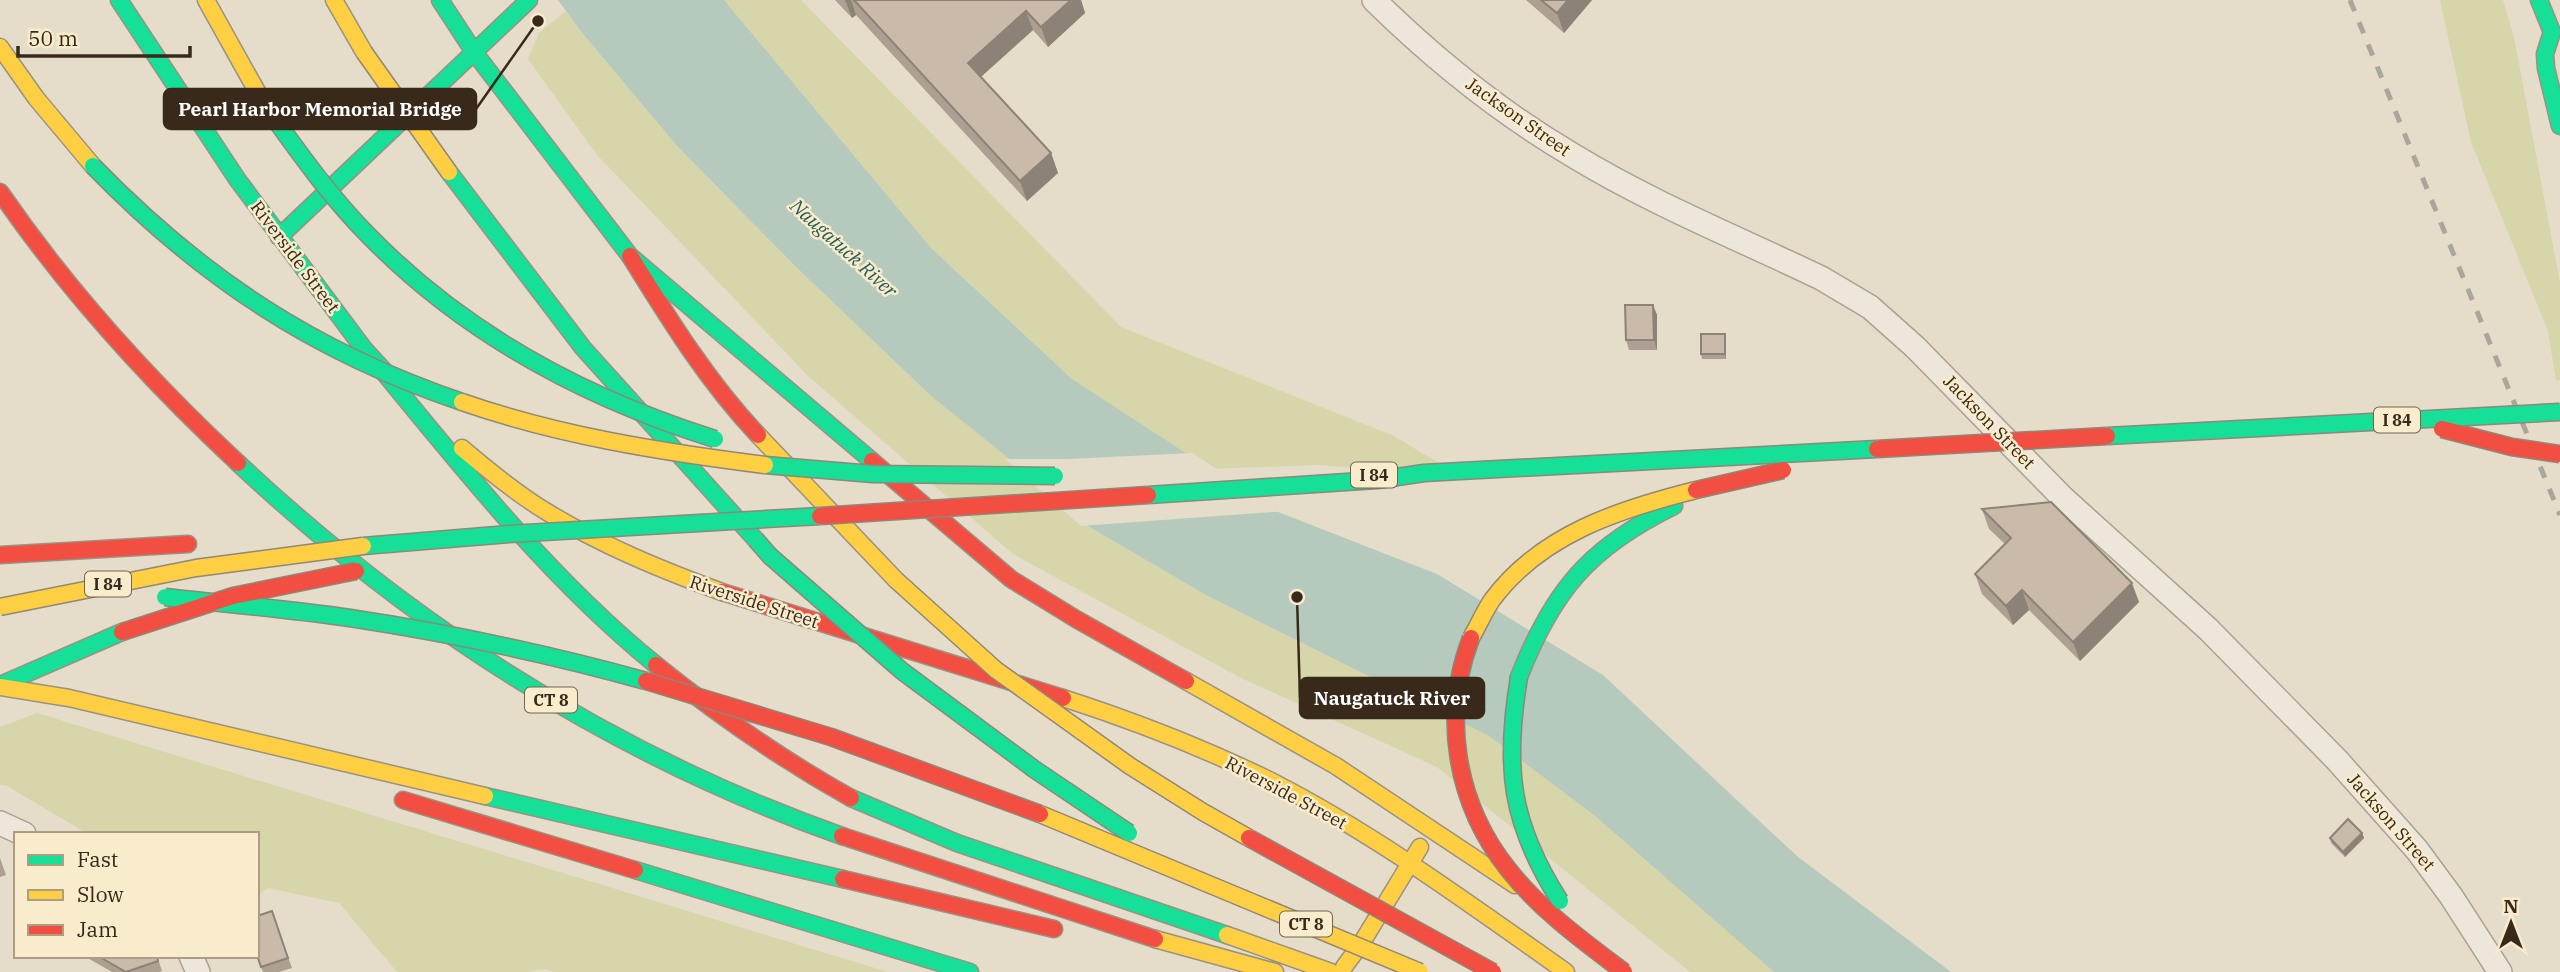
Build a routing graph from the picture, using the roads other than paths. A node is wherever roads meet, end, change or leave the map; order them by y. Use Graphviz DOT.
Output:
graph roads {
  1 [pos="119,0"];
  2 [pos="206,0"];
  3 [pos="334,0"];
  4 [pos="440,0"];
  5 [pos="1374,0"];
  6 [pos="2539,0"];
  7 [pos="523,6"];
  8 [pos="2556,35"];
  9 [pos="0,47"];
  10 [pos="474,52"];
  11 [pos="2560,126"];
  12 [pos="0,192"];
  13 [pos="279,237"];
  14 [pos="630,256"];
  15 [pos="364,349"];
  16 [pos="2560,411"];
  17 [pos="2400,419"];
  18 [pos="1871,448"];
  19 [pos="2560,454"];
  20 [pos="1301,469"];
  21 [pos="1424,472"];
  22 [pos="509,534"];
  23 [pos="299,538"];
  24 [pos="195,544"];
  25 [pos="0,555"];
  26 [pos="454,555"];
  27 [pos="380,567"];
  28 [pos="0,591"];
  29 [pos="0,607"];
  30 [pos="0,686"];
  31 [pos="69,698"];
  32 [pos="298,768"];
  33 [pos="391,797"];
  34 [pos="0,823"];
  35 [pos="1432,828"];
  36 [pos="20,832"];
  37 [pos="1408,864"];
  38 [pos="1192,875"];
  39 [pos="1076,934"];
  40 [pos="1117,943"];
  41 [pos="1247,969"];
  42 [pos="970,972"];
  43 [pos="1275,972"];
  44 [pos="1331,972"];
  45 [pos="1340,972"];
  46 [pos="1420,972"];
  47 [pos="1493,972"];
  48 [pos="1566,972"];
  49 [pos="1624,972"];
  50 [pos="1642,972"];
  51 [pos="2500,972"];
  1 -- 13 [label="main road, Riverside Street"];
  2 -- 9 [label="main road, bridge"];
  3 -- 38 [label="main road, CT 8, bridge"];
  4 -- 10 [label="main road"];
  5 -- 51 [label="street, Jackson Street"];
  6 -- 8 [label="main road"];
  7 -- 10 [label="main road"];
  8 -- 11 [label="main road"];
  10 -- 13 [label="main road"];
  10 -- 14 [label="main road"];
  12 -- 41 [label="main road, CT 8"];
  13 -- 15 [label="main road, Riverside Street"];
  14 -- 35 [label="main road"];
  14 -- 47 [label="main road, bridge"];
  15 -- 37 [label="main road, Riverside Street"];
  15 -- 44 [label="main road"];
  16 -- 17 [label="main road, I 84, bridge"];
  16 -- 18 [label="main road, I 84, bridge"];
  17 -- 18 [label="main road, I 84, bridge"];
  17 -- 19 [label="main road, bridge"];
  18 -- 21 [label="main road, I 84, bridge"];
  18 -- 49 [label="main road, bridge"];
  18 -- 50 [label="main road, bridge"];
  20 -- 21 [label="main road"];
  21 -- 22 [label="main road, I 84, bridge"];
  21 -- 23 [label="main road, I 84, bridge"];
  22 -- 26 [label="main road, bridge"];
  22 -- 29 [label="main road, I 84, bridge"];
  24 -- 25 [label="main road, I 84"];
  27 -- 30 [label="main road, bridge"];
  28 -- 38 [label="main road, bridge"];
  30 -- 31 [label="main road"];
  31 -- 32 [label="main road"];
  31 -- 39 [label="main road"];
  33 -- 42 [label="main road"];
  34 -- 36 [label="street"];
  35 -- 37 [label="main road"];
  35 -- 50 [label="main road"];
  37 -- 45 [label="main road"];
  37 -- 48 [label="main road, Riverside Street"];
  38 -- 46 [label="main road, CT 8, bridge"];
  40 -- 41 [label="main road"];
  41 -- 43 [label="main road, CT 8"];
}
